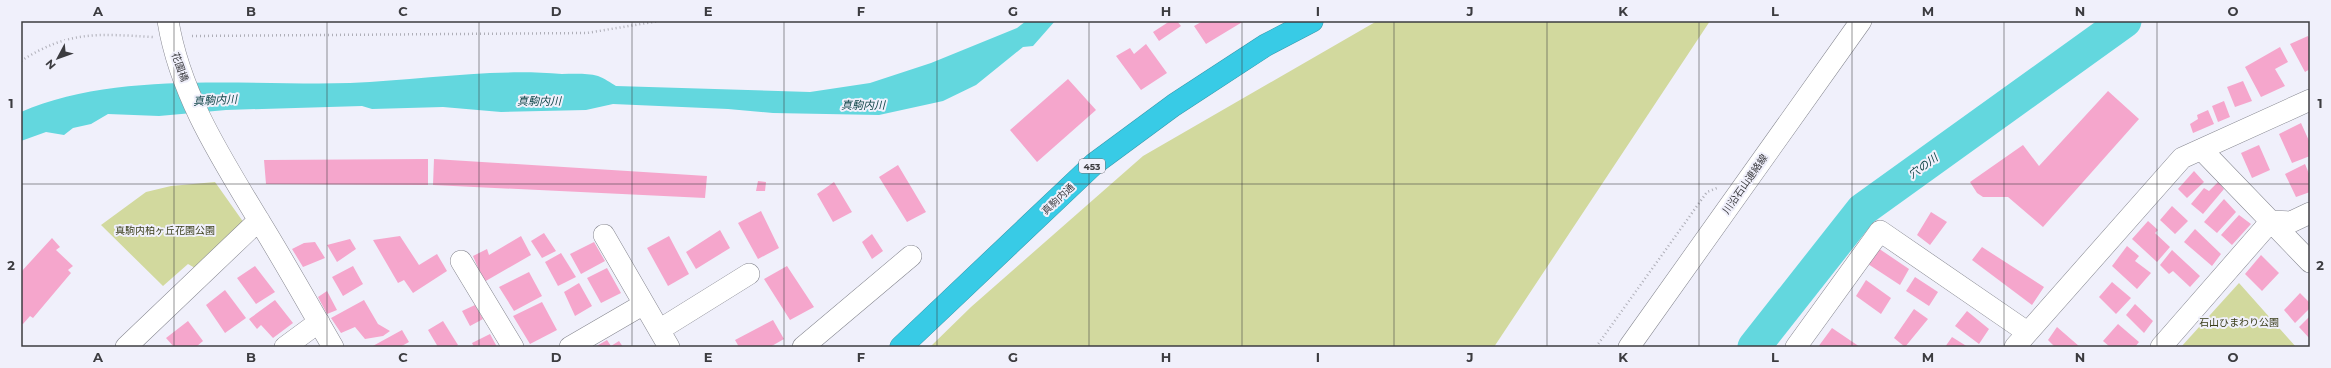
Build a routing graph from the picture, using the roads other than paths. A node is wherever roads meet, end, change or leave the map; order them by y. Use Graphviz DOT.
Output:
graph roads {
  1 [pos="1312,21"];
  2 [pos="1861,21"];
  3 [pos="171,35"];
  4 [pos="2310,100"];
  5 [pos="2202,150"];
  6 [pos="2310,213"];
  7 [pos="259,220"];
  8 [pos="2271,221"];
  9 [pos="604,235"];
  10 [pos="911,256"];
  11 [pos="461,261"];
  12 [pos="2310,262"];
  13 [pos="749,274"];
  14 [pos="644,304"];
  15 [pos="319,322"];
  16 [pos="664,338"];
  17 [pos="2021,340"];
  18 [pos="126,347"];
  19 [pos="285,347"];
  20 [pos="333,347"];
  21 [pos="513,347"];
  22 [pos="570,347"];
  23 [pos="803,347"];
  24 [pos="901,347"];
  25 [pos="1629,347"];
  26 [pos="1796,347"];
  27 [pos="2162,347"];
  1 -- 24 [label="highway, 真駒内通 / 453"];
  2 -- 25 [label="street, 川沿石山連絡線"];
  3 -- 7 [label="street, 花園橋"];
  4 -- 5 [label="street"];
  5 -- 8 [label="street"];
  5 -- 17 [label="street"];
  6 -- 8 [label="street"];
  7 -- 15 [label="street, 花園橋"];
  7 -- 18 [label="street"];
  8 -- 12 [label="street"];
  8 -- 27 [label="street"];
  9 -- 14 [label="street"];
  10 -- 23 [label="street"];
  11 -- 21 [label="street"];
  13 -- 16 [label="street"];
  14 -- 16 [label="street"];
  14 -- 22 [label="street"];
  15 -- 19 [label="street"];
  15 -- 20 [label="street, 花園橋"];
  17 -- 26 [label="street"];
}
